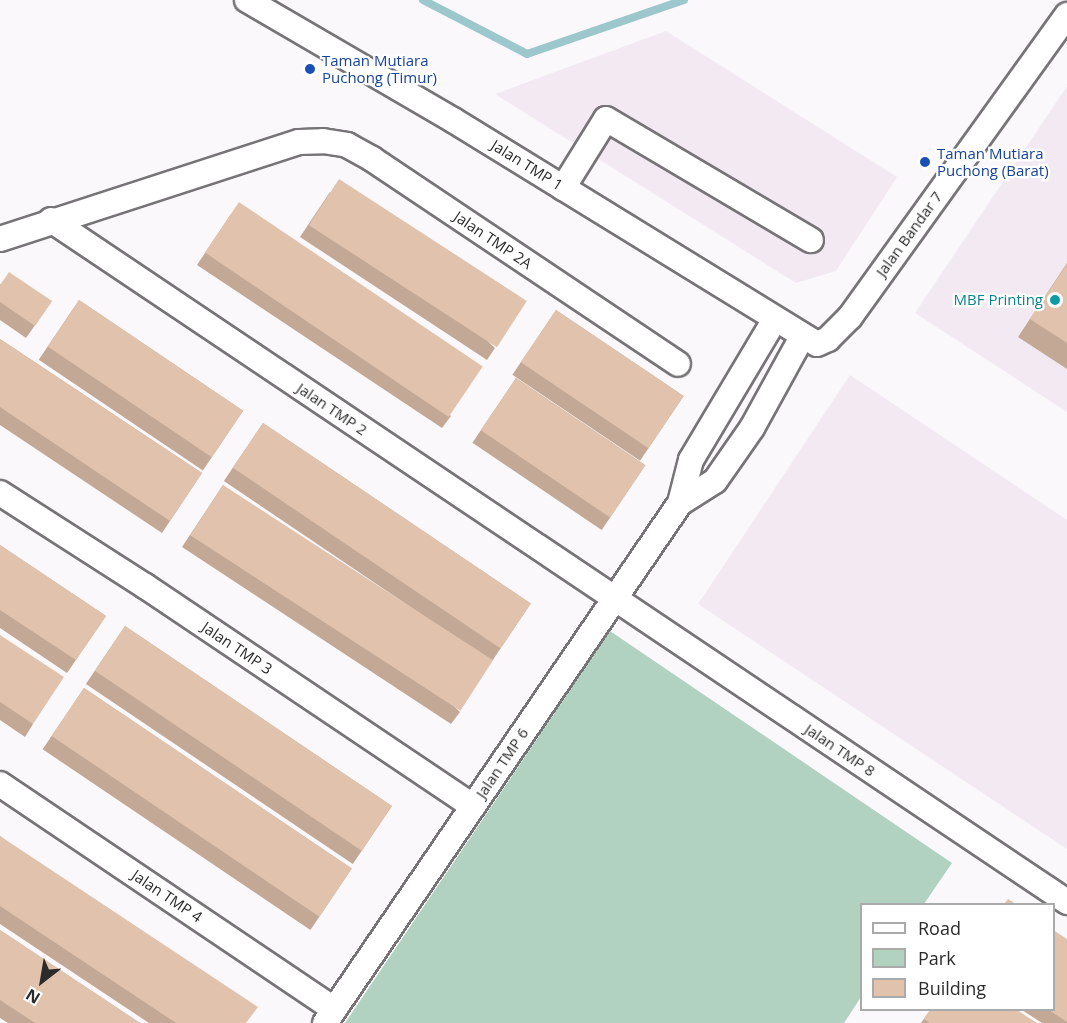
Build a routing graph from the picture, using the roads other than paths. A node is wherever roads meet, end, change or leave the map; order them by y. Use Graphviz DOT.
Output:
graph roads {
  1 [pos="247,0"];
  2 [pos="1062,22"];
  3 [pos="563,188"];
  4 [pos="51,220"];
  5 [pos="0,239"];
  6 [pos="811,240"];
  7 [pos="775,319"];
  8 [pos="802,337"];
  9 [pos="678,364"];
  10 [pos="0,493"];
  11 [pos="680,503"];
  12 [pos="614,598"];
  13 [pos="0,784"];
  14 [pos="473,806"];
  15 [pos="1067,902"];
  16 [pos="330,1016"];
  1 -- 3 [label="street, Jalan TMP 1"];
  2 -- 8 [label="street, Jalan Bandar 7"];
  3 -- 6 [label="street"];
  3 -- 7 [label="street, Jalan TMP 1"];
  4 -- 5 [label="street, Jalan TMP 2A"];
  4 -- 9 [label="street, Jalan TMP 2A"];
  4 -- 12 [label="street, Jalan TMP 2"];
  7 -- 8 [label="street, Jalan TMP 1"];
  7 -- 11 [label="street, Jalan TMP 6"];
  8 -- 11 [label="street, Jalan TMP 6"];
  10 -- 14 [label="street, Jalan TMP 3"];
  11 -- 12 [label="street, Jalan TMP 6"];
  12 -- 14 [label="street, Jalan TMP 6"];
  12 -- 15 [label="street, Jalan TMP 8"];
  13 -- 16 [label="street, Jalan TMP 4"];
  14 -- 16 [label="street, Jalan TMP 6"];
}
